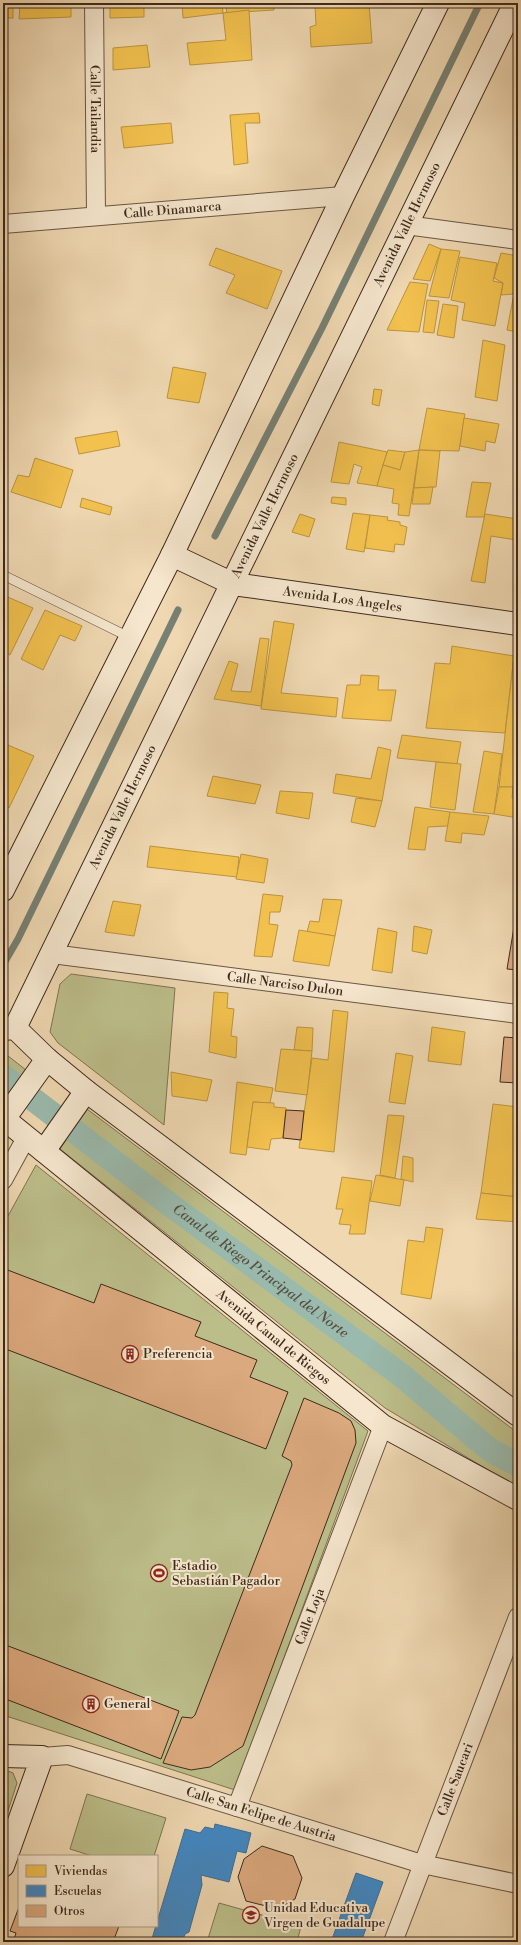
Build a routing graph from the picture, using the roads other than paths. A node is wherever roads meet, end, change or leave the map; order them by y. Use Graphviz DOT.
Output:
graph roads {
  1 [pos="94,3"];
  2 [pos="438,3"];
  3 [pos="515,3"];
  4 [pos="342,196"];
  5 [pos="96,215"];
  6 [pos="3,224"];
  7 [pos="406,225"];
  8 [pos="518,240"];
  9 [pos="172,555"];
  10 [pos="3,575"];
  11 [pos="233,584"];
  12 [pos="518,624"];
  13 [pos="131,638"];
  14 [pos="3,890"];
  15 [pos="52,954"];
  16 [pos="518,1014"];
  17 [pos="9,1028"];
  18 [pos="47,1059"];
  19 [pos="86,1091"];
  20 [pos="4,1118"];
  21 [pos="26,1138"];
  22 [pos="44,1151"];
  23 [pos="3,1180"];
  24 [pos="518,1416"];
  25 [pos="383,1426"];
  26 [pos="518,1499"];
  27 [pos="518,1617"];
  28 [pos="3,1756"];
  29 [pos="42,1757"];
  30 [pos="237,1807"];
  31 [pos="422,1864"];
  32 [pos="3,1866"];
  33 [pos="518,1884"];
  34 [pos="394,1942"];
  1 -- 5 [label="street, Calle Tailandia"];
  2 -- 4 [label="street"];
  3 -- 7 [label="street, Avenida Valle Hermoso"];
  4 -- 5 [label="street, Calle Dinamarca"];
  4 -- 9 [label="street"];
  5 -- 6 [label="street, Calle Dinamarca"];
  7 -- 8 [label="street"];
  7 -- 11 [label="street, Avenida Valle Hermoso"];
  9 -- 11 [label="street, Avenida Los Angeles"];
  9 -- 13 [label="street"];
  10 -- 13 [label="lane"];
  11 -- 12 [label="street, Avenida Los Angeles"];
  11 -- 15 [label="street, Avenida Valle Hermoso"];
  13 -- 14 [label="street"];
  15 -- 16 [label="street, Calle Narciso Dulon"];
  15 -- 17 [label="street, Avenida Valle Hermoso"];
  17 -- 18 [label="street"];
  18 -- 19 [label="street"];
  18 -- 20 [label="street, Avenida Canal de Riegos"];
  19 -- 22 [label="street"];
  19 -- 24 [label="street"];
  20 -- 21 [label="street, Avenida Canal de Riegos"];
  21 -- 22 [label="street, Avenida Canal de Riegos"];
  21 -- 23 [label="street"];
  22 -- 25 [label="street, Avenida Canal de Riegos"];
  25 -- 26 [label="street, Avenida Canal de Riegos"];
  25 -- 30 [label="street, Calle Loja"];
  27 -- 31 [label="street, Calle Saucari"];
  28 -- 29 [label="street, Calle San Felipe de Austria"];
  29 -- 30 [label="street, Calle San Felipe de Austria"];
  29 -- 32 [label="street"];
  30 -- 31 [label="street, Calle San Felipe de Austria"];
  31 -- 33 [label="street, Calle San Felipe de Austria"];
  31 -- 34 [label="street, Calle Saucari"];
}
